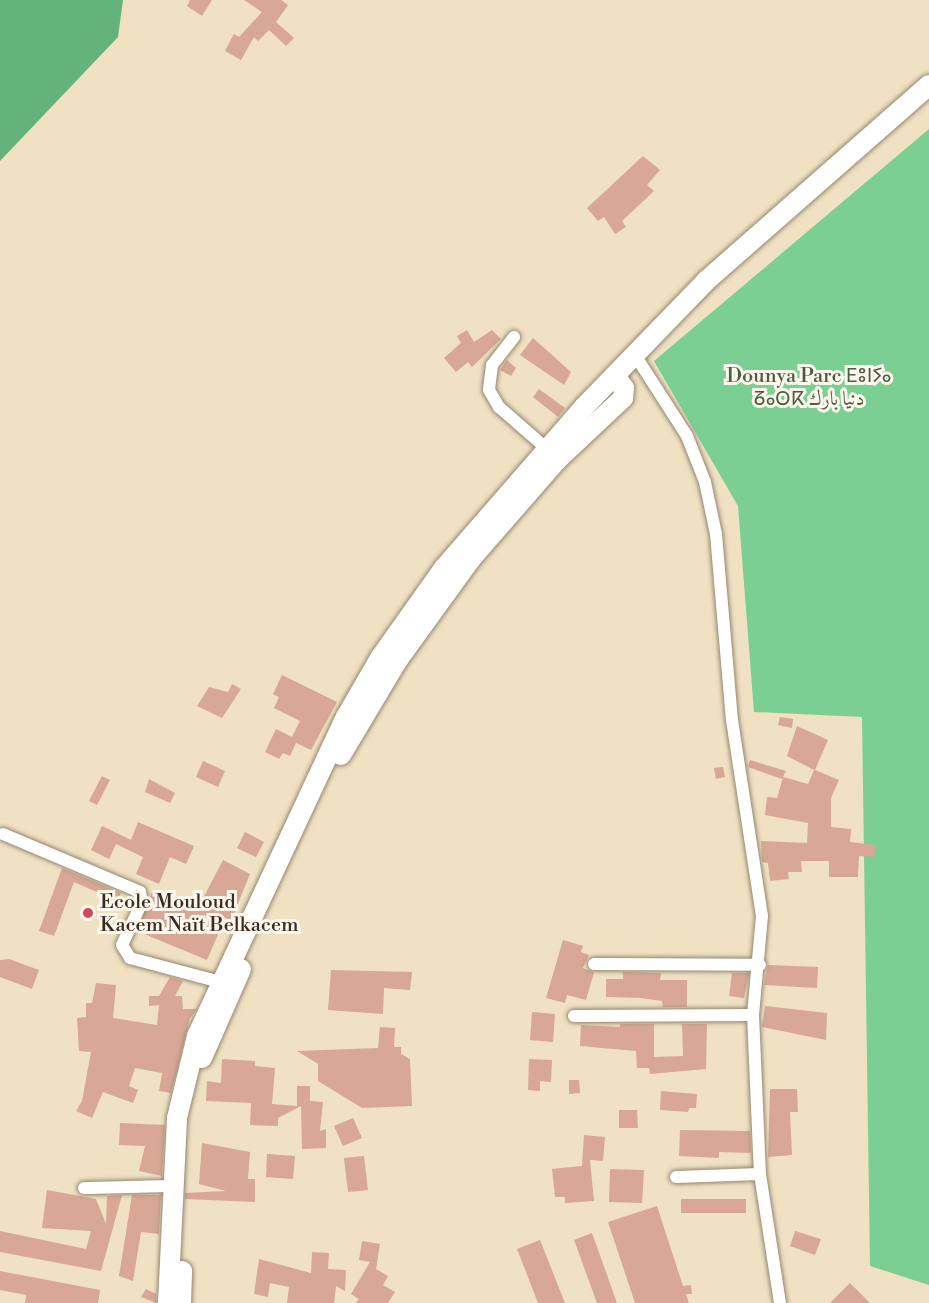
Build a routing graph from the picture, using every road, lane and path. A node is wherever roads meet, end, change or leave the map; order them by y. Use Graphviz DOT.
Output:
graph roads {
  1 [pos="929,85"];
  2 [pos="514,337"];
  3 [pos="635,355"];
  4 [pos="615,376"];
  5 [pos="546,448"];
  6 [pos="3,834"];
  7 [pos="594,964"];
  8 [pos="760,965"];
  9 [pos="220,982"];
  10 [pos="753,1015"];
  11 [pos="574,1016"];
  12 [pos="760,1174"];
  13 [pos="676,1177"];
  14 [pos="174,1186"];
  15 [pos="84,1188"];
  16 [pos="168,1303"];
  17 [pos="181,1303"];
  18 [pos="780,1303"];
  1 -- 3 [label="main road"];
  2 -- 5 [label="street"];
  3 -- 4 [label="main road"];
  3 -- 8 [label="street"];
  4 -- 5 [label="main road"];
  4 -- 17 [label="main road"];
  5 -- 9 [label="main road"];
  6 -- 9 [label="street"];
  7 -- 8 [label="street"];
  8 -- 10 [label="street"];
  9 -- 14 [label="main road"];
  10 -- 11 [label="street"];
  10 -- 12 [label="street"];
  12 -- 13 [label="street"];
  12 -- 18 [label="street"];
  14 -- 15 [label="street"];
  14 -- 16 [label="main road"];
}
